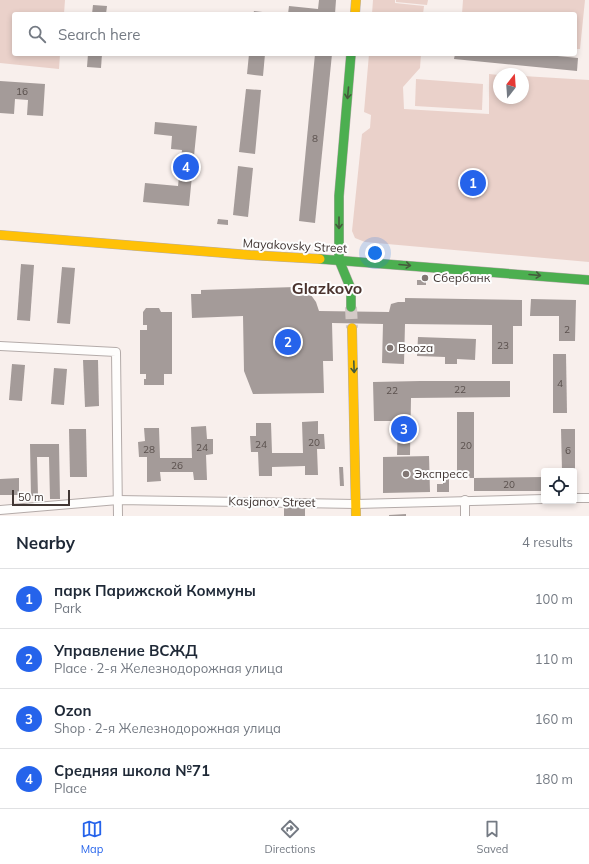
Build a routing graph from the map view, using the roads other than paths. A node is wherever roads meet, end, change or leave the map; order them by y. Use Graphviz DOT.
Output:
graph roads {
  1 [pos="356,0"];
  2 [pos="355,12"];
  3 [pos="351,56"];
  4 [pos="0,235"];
  5 [pos="339,260"];
  6 [pos="589,280"];
  7 [pos="351,307"];
  8 [pos="352,328"];
  9 [pos="0,346"];
  10 [pos="577,498"];
  11 [pos="589,498"];
  12 [pos="541,499"];
  13 [pos="118,500"];
  14 [pos="465,500"];
  15 [pos="356,504"];
  16 [pos="0,510"];
  17 [pos="118,516"];
  18 [pos="356,516"];
  19 [pos="465,516"];
  1 -- 2 [label="main road"];
  3 -- 5 [label="main road, one-way"];
  4 -- 5 [label="main road, Mayakovsky Street"];
  5 -- 6 [label="main road, Mayakovsky Street, one-way"];
  5 -- 7 [label="main road"];
  8 -- 15 [label="main road, one-way"];
  9 -- 13 [label="street"];
  10 -- 11 [label="street"];
  12 -- 14 [label="street, Kasjanov Street"];
  13 -- 15 [label="street, Kasjanov Street"];
  13 -- 16 [label="street, Kasjanov Street"];
  13 -- 17 [label="street"];
  14 -- 15 [label="street, Kasjanov Street"];
  14 -- 19 [label="street"];
  15 -- 18 [label="main road"];
}
